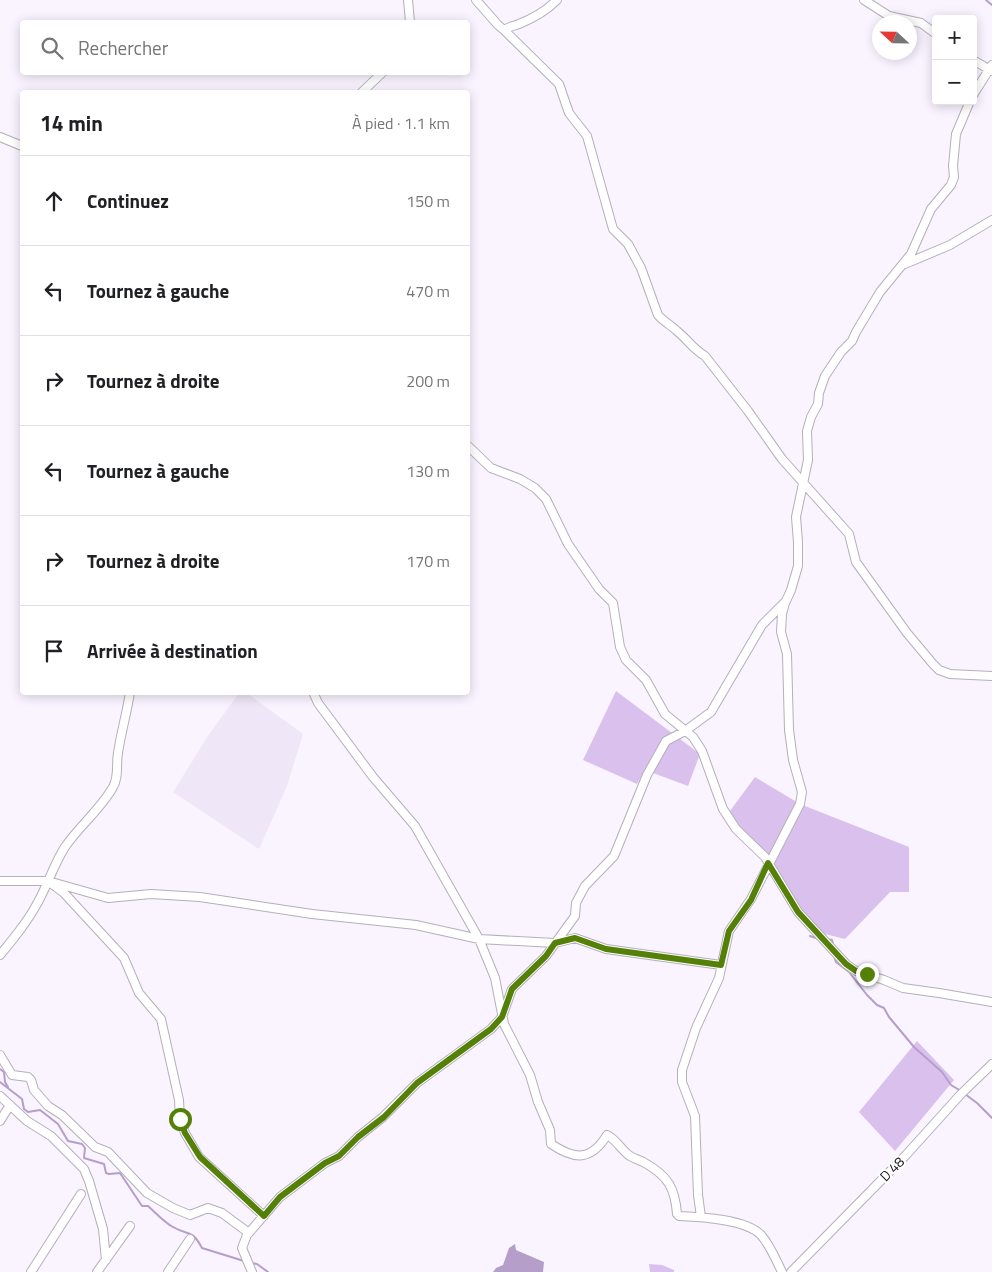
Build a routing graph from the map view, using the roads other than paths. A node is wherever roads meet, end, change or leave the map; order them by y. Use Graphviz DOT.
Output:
graph roads {
  1 [pos="408,0"];
  2 [pos="476,0"];
  3 [pos="557,0"];
  4 [pos="864,0"];
  5 [pos="410,20"];
  6 [pos="504,30"];
  7 [pos="932,31"];
  8 [pos="977,62"];
  9 [pos="991,69"];
  10 [pos="380,75"];
  11 [pos="977,89"];
  12 [pos="364,90"];
  13 [pos="968,105"];
  14 [pos="0,137"];
  15 [pos="20,145"];
  16 [pos="992,220"];
  17 [pos="904,265"];
  18 [pos="470,448"];
  19 [pos="804,482"];
  20 [pos="786,601"];
  21 [pos="992,676"];
  22 [pos="129,695"];
  23 [pos="314,695"];
  24 [pos="685,731"];
  25 [pos="768,863"];
  26 [pos="0,881"];
  27 [pos="48,881"];
  28 [pos="479,940"];
  29 [pos="555,943"];
  30 [pos="0,954"];
  31 [pos="721,965"];
  32 [pos="992,1002"];
  33 [pos="502,1017"];
  34 [pos="0,1055"];
  35 [pos="992,1064"];
  36 [pos="0,1096"];
  37 [pos="10,1105"];
  38 [pos="0,1121"];
  39 [pos="81,1194"];
  40 [pos="264,1216"];
  41 [pos="701,1216"];
  42 [pos="130,1226"];
  43 [pos="248,1233"];
  44 [pos="190,1239"];
  45 [pos="106,1260"];
  46 [pos="31,1272"];
  47 [pos="98,1272"];
  48 [pos="168,1272"];
  49 [pos="252,1272"];
  50 [pos="782,1272"];
  51 [pos="791,1272"];
  1 -- 5 [label="street"];
  2 -- 6 [label="street"];
  3 -- 6 [label="street"];
  4 -- 7 [label="street"];
  6 -- 19 [label="street"];
  8 -- 9 [label="street"];
  9 -- 11 [label="street"];
  10 -- 12 [label="street"];
  13 -- 17 [label="street"];
  14 -- 15 [label="street"];
  16 -- 17 [label="street"];
  17 -- 19 [label="street"];
  18 -- 24 [label="street"];
  19 -- 20 [label="street"];
  19 -- 21 [label="street"];
  20 -- 24 [label="street"];
  20 -- 25 [label="street"];
  22 -- 27 [label="street"];
  23 -- 28 [label="street"];
  24 -- 25 [label="street"];
  24 -- 29 [label="street"];
  25 -- 31 [label="street"];
  25 -- 32 [label="street"];
  26 -- 27 [label="street"];
  27 -- 28 [label="street"];
  27 -- 30 [label="street"];
  27 -- 40 [label="street"];
  28 -- 29 [label="street"];
  28 -- 33 [label="street"];
  29 -- 31 [label="street"];
  29 -- 33 [label="street"];
  31 -- 41 [label="street"];
  33 -- 40 [label="street"];
  33 -- 41 [label="street"];
  34 -- 43 [label="street"];
  35 -- 51 [label="street, D 48"];
  36 -- 37 [label="street"];
  37 -- 38 [label="street"];
  37 -- 45 [label="street"];
  39 -- 46 [label="street"];
  40 -- 43 [label="street"];
  41 -- 50 [label="street"];
  42 -- 45 [label="street"];
  43 -- 49 [label="street"];
  44 -- 48 [label="street"];
  45 -- 47 [label="street"];
}
